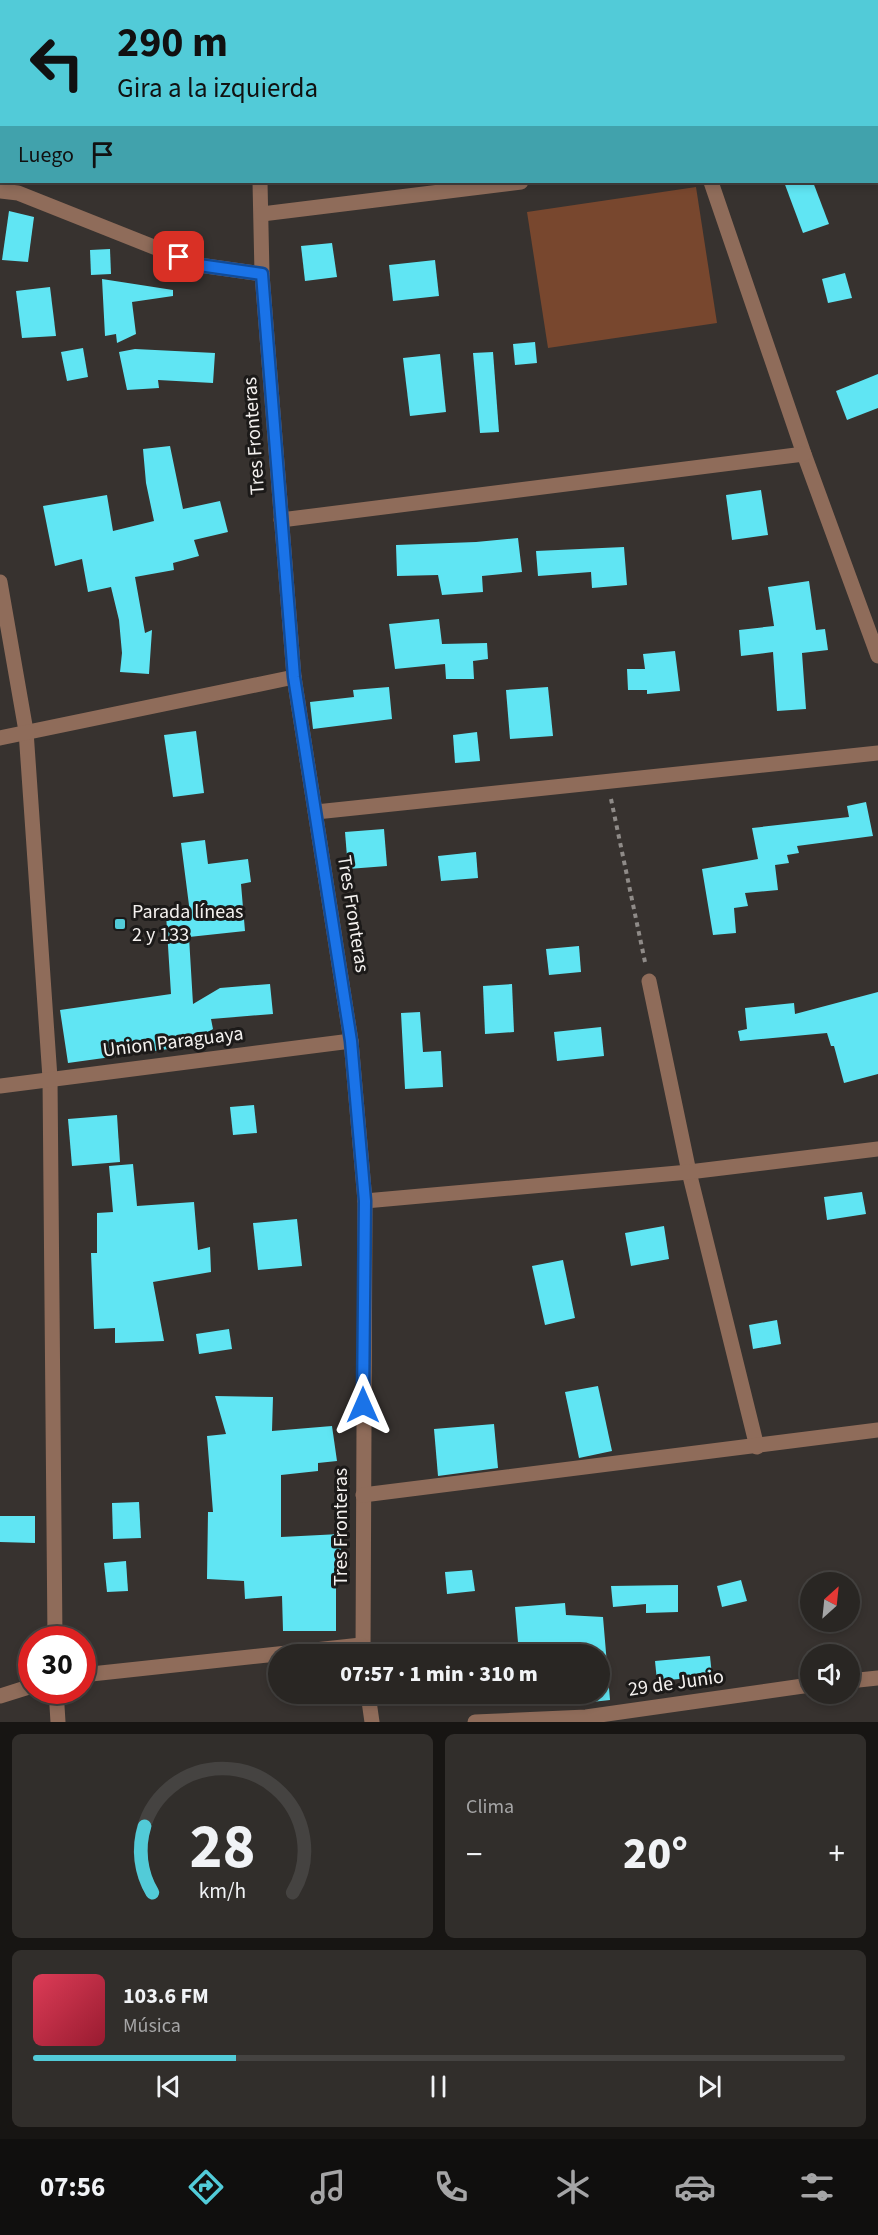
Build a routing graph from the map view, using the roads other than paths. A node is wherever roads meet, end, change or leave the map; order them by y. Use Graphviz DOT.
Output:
graph roads {
  1 [pos="260,183"];
  2 [pos="512,183"];
  3 [pos="711,183"];
  4 [pos="0,191"];
  5 [pos="262,214"];
  6 [pos="262,274"];
  7 [pos="804,454"];
  8 [pos="281,520"];
  9 [pos="0,582"];
  10 [pos="878,656"];
  11 [pos="294,677"];
  12 [pos="26,731"];
  13 [pos="0,738"];
  14 [pos="878,753"];
  15 [pos="316,812"];
  16 [pos="649,981"];
  17 [pos="351,1041"];
  18 [pos="50,1078"];
  19 [pos="0,1086"];
  20 [pos="878,1149"];
  21 [pos="689,1172"];
  22 [pos="365,1201"];
  23 [pos="878,1430"];
  24 [pos="757,1447"];
  25 [pos="363,1496"];
  26 [pos="55,1626"];
  27 [pos="362,1644"];
  28 [pos="268,1658"];
  29 [pos="96,1674"];
  30 [pos="878,1678"];
  31 [pos="860,1680"];
  32 [pos="800,1686"];
  33 [pos="18,1690"];
  34 [pos="0,1696"];
  35 [pos="57,1704"];
  36 [pos="369,1704"];
  37 [pos="58,1722"];
  38 [pos="372,1722"];
  39 [pos="475,1722"];
  1 -- 5 [label="street, Tres Fronteras"];
  2 -- 5 [label="street"];
  3 -- 7 [label="street"];
  4 -- 6 [label="street"];
  5 -- 6 [label="street, Tres Fronteras"];
  6 -- 8 [label="street, Tres Fronteras"];
  7 -- 8 [label="street"];
  7 -- 10 [label="street"];
  8 -- 11 [label="street, Tres Fronteras"];
  9 -- 12 [label="street"];
  11 -- 12 [label="street"];
  11 -- 15 [label="street, Tres Fronteras"];
  12 -- 13 [label="street"];
  12 -- 18 [label="street"];
  14 -- 15 [label="street"];
  15 -- 17 [label="street, Tres Fronteras"];
  16 -- 21 [label="street"];
  17 -- 18 [label="street, Union Paraguaya"];
  17 -- 22 [label="street, Tres Fronteras"];
  18 -- 19 [label="street, Union Paraguaya"];
  18 -- 26 [label="street"];
  20 -- 21 [label="street"];
  21 -- 22 [label="street"];
  21 -- 24 [label="street"];
  22 -- 25 [label="street, Tres Fronteras"];
  23 -- 24 [label="street"];
  24 -- 25 [label="street"];
  25 -- 27 [label="street, Tres Fronteras"];
  28 -- 29 [label="street"];
  30 -- 31 [label="street"];
  32 -- 39 [label="street, 29 de Junio"];
  33 -- 34 [label="street"];
  35 -- 37 [label="street"];
  36 -- 38 [label="street"];
}
